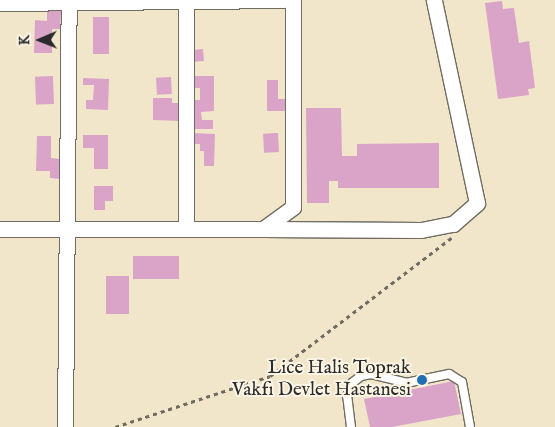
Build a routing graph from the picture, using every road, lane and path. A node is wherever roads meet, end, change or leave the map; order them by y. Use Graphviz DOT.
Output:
graph roads {
  1 [pos="186,0"];
  2 [pos="284,0"];
  3 [pos="293,0"];
  4 [pos="434,0"];
  5 [pos="69,1"];
  6 [pos="0,3"];
  7 [pos="453,224"];
  8 [pos="0,229"];
  9 [pos="67,229"];
  10 [pos="186,229"];
  11 [pos="263,229"];
  12 [pos="65,427"];
  13 [pos="115,427"];
  14 [pos="351,427"];
  15 [pos="470,427"];
  1 -- 2 [label="street"];
  1 -- 5 [label="street"];
  1 -- 10 [label="street"];
  3 -- 11 [label="street"];
  4 -- 7 [label="street"];
  5 -- 6 [label="street"];
  5 -- 9 [label="street"];
  7 -- 11 [label="street"];
  7 -- 13 [label="path"];
  8 -- 9 [label="street"];
  9 -- 10 [label="street"];
  9 -- 12 [label="street"];
  10 -- 11 [label="street"];
  14 -- 15 [label="lane"];
}
